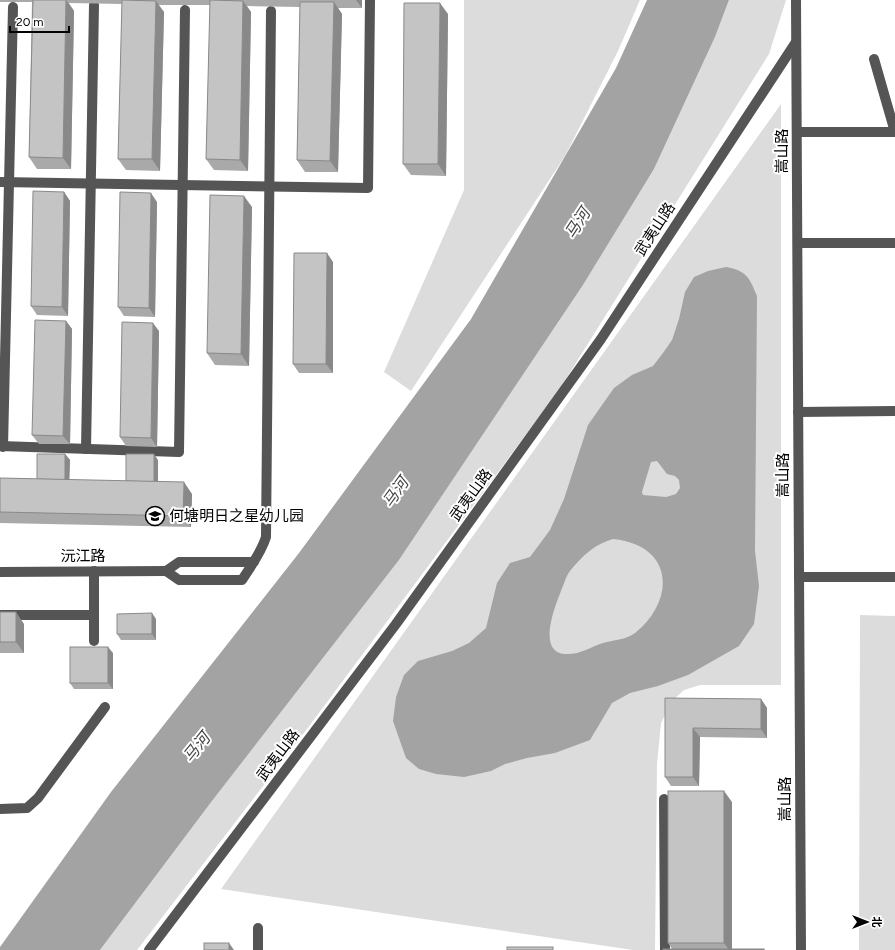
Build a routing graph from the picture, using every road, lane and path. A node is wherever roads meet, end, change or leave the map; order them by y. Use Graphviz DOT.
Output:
graph roads {
  1 [pos="370,0"];
  2 [pos="796,0"];
  3 [pos="94,5"];
  4 [pos="13,7"];
  5 [pos="185,10"];
  6 [pos="271,11"];
  7 [pos="796,42"];
  8 [pos="874,59"];
  9 [pos="797,132"];
  10 [pos="895,132"];
  11 [pos="4,182"];
  12 [pos="91,183"];
  13 [pos="182,185"];
  14 [pos="269,186"];
  15 [pos="798,243"];
  16 [pos="895,243"];
  17 [pos="895,411"];
  18 [pos="798,412"];
  19 [pos="2,446"];
  20 [pos="86,449"];
  21 [pos="254,562"];
  22 [pos="0,572"];
  23 [pos="94,572"];
  24 [pos="166,572"];
  25 [pos="799,577"];
  26 [pos="895,577"];
  27 [pos="0,615"];
  28 [pos="94,615"];
  29 [pos="94,642"];
  30 [pos="105,707"];
  31 [pos="664,799"];
  32 [pos="0,808"];
  33 [pos="258,928"];
  34 [pos="149,950"];
  35 [pos="258,950"];
  36 [pos="665,950"];
  37 [pos="801,950"];
  1 -- 14 [label="street"];
  2 -- 7 [label="street, 嵩山路"];
  3 -- 12 [label="street"];
  4 -- 11 [label="street"];
  5 -- 13 [label="street"];
  6 -- 14 [label="street"];
  7 -- 9 [label="street, 嵩山路"];
  7 -- 34 [label="street, 武夷山路"];
  8 -- 10 [label="street"];
  9 -- 10 [label="street"];
  9 -- 15 [label="street, 嵩山路"];
  11 -- 12 [label="street"];
  11 -- 19 [label="street"];
  12 -- 13 [label="street"];
  12 -- 20 [label="street"];
  13 -- 14 [label="street"];
  13 -- 20 [label="street"];
  14 -- 21 [label="street"];
  15 -- 16 [label="street"];
  15 -- 18 [label="street, 嵩山路"];
  17 -- 18 [label="street"];
  18 -- 25 [label="street, 嵩山路"];
  19 -- 20 [label="street"];
  21 -- 24 [label="street"];
  21 -- 24 [label="street"];
  22 -- 23 [label="street, 沅江路"];
  23 -- 24 [label="street, 沅江路"];
  23 -- 28 [label="street"];
  25 -- 26 [label="street"];
  25 -- 37 [label="street, 嵩山路"];
  27 -- 28 [label="street"];
  28 -- 29 [label="street"];
  30 -- 32 [label="street"];
  31 -- 36 [label="street"];
  33 -- 35 [label="street"];
}
